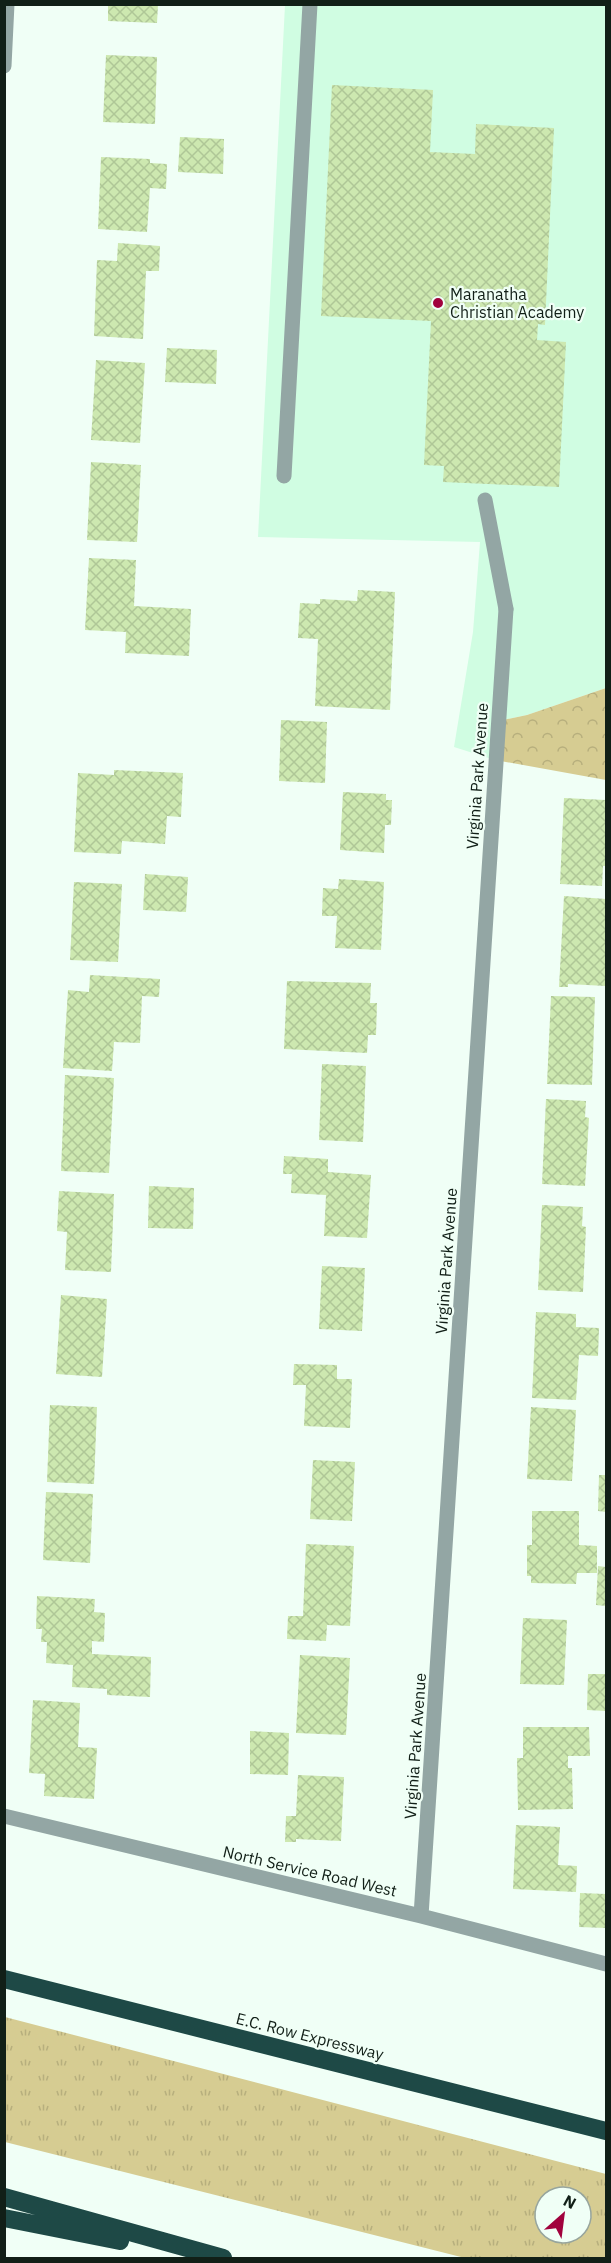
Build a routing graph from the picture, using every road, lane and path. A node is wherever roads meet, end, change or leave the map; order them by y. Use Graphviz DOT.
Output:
graph roads {
  1 [pos="7,4"];
  2 [pos="310,4"];
  3 [pos="4,66"];
  4 [pos="284,476"];
  5 [pos="485,500"];
  6 [pos="4,1816"];
  7 [pos="421,1916"];
  8 [pos="606,1964"];
  9 [pos="4,1980"];
  10 [pos="606,2131"];
  11 [pos="4,2198"];
  12 [pos="4,2218"];
  13 [pos="210,2259"];
  14 [pos="223,2259"];
  1 -- 3 [label="street"];
  2 -- 4 [label="street"];
  5 -- 7 [label="street, Virginia Park Avenue"];
  6 -- 7 [label="street, North Service Road West"];
  7 -- 8 [label="street, North Service Road West"];
  9 -- 10 [label="highway, E.C. Row Expressway"];
  11 -- 14 [label="highway"];
  12 -- 13 [label="highway"];
}
